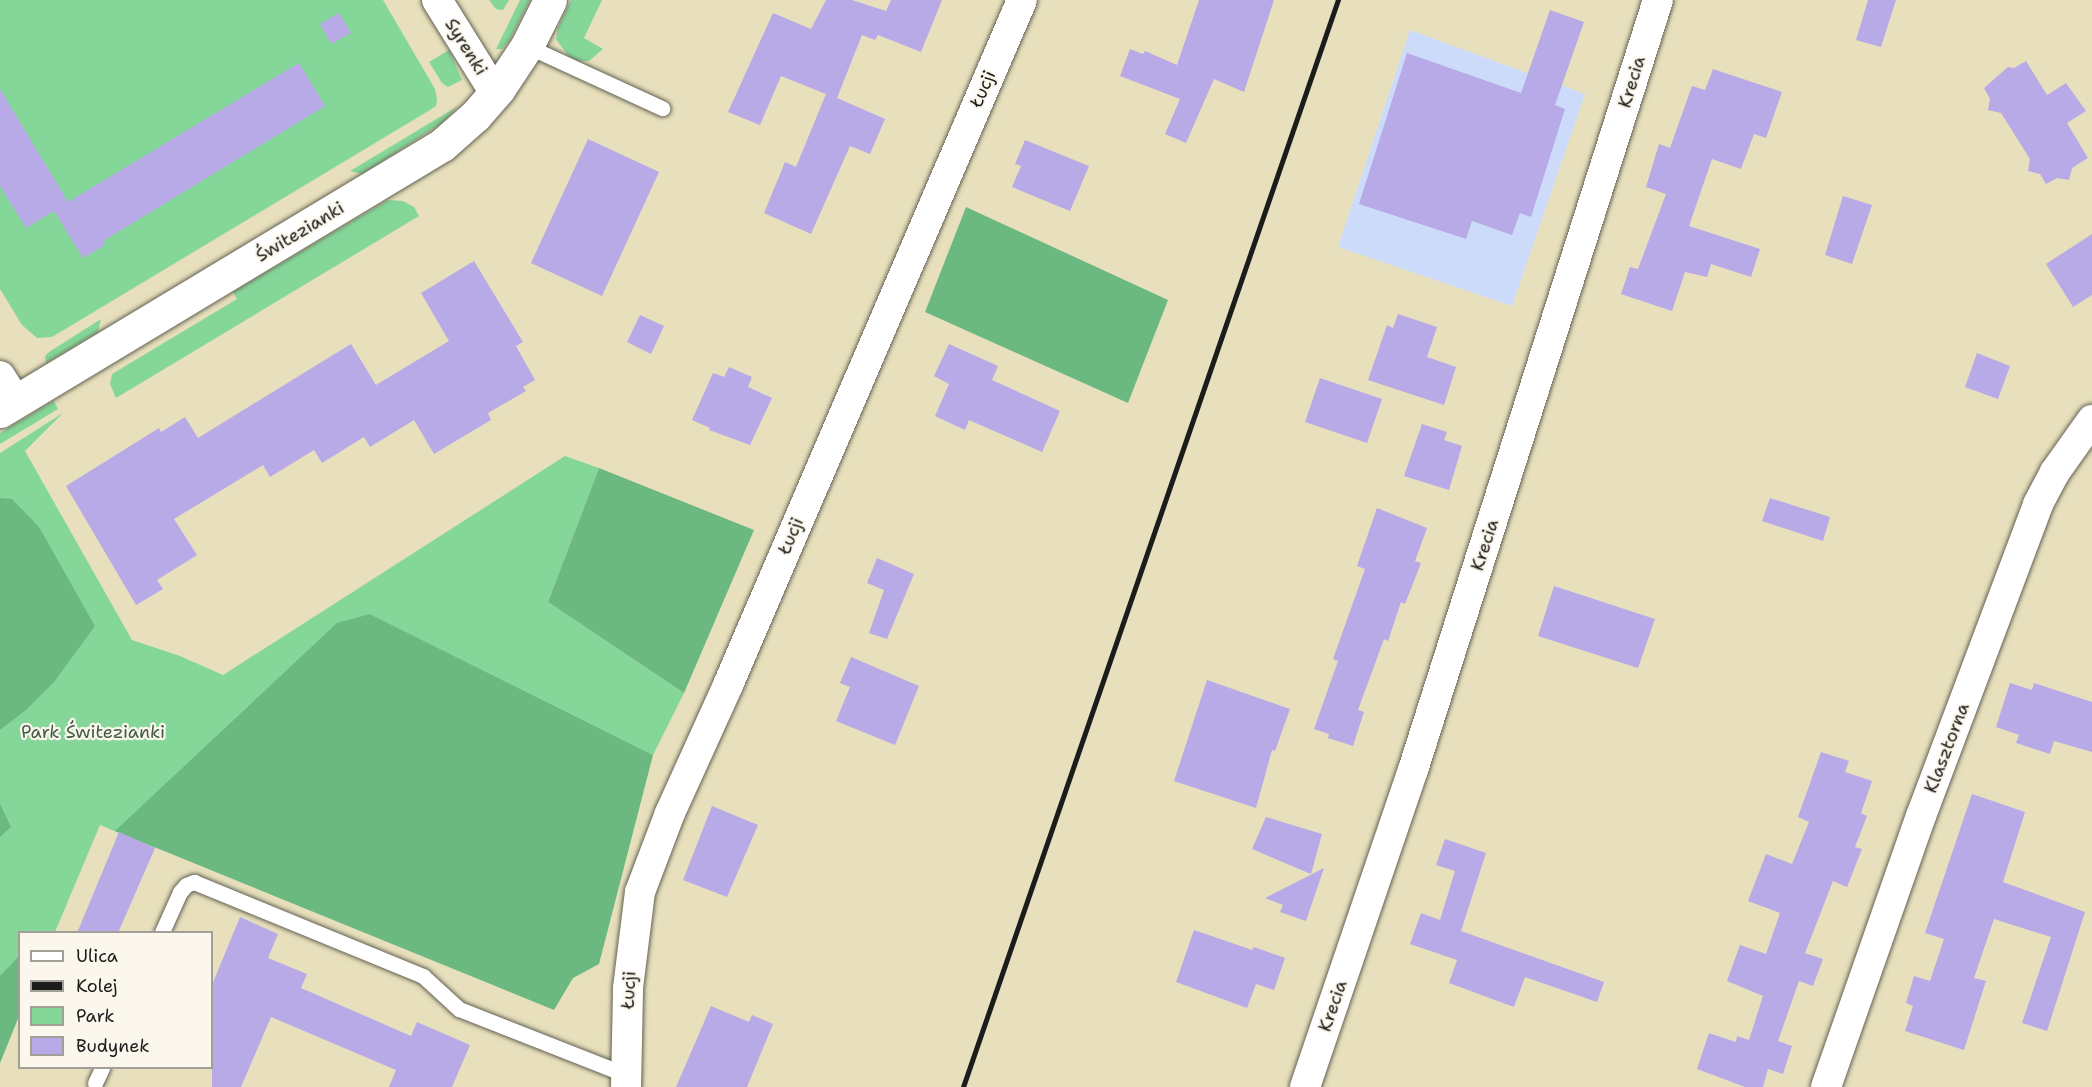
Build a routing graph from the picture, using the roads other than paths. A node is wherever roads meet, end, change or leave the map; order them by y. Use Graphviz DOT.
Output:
graph roads {
  1 [pos="437,0"];
  2 [pos="550,0"];
  3 [pos="1022,0"];
  4 [pos="1658,0"];
  5 [pos="527,46"];
  6 [pos="495,93"];
  7 [pos="662,108"];
  8 [pos="5,396"];
  9 [pos="2092,420"];
  10 [pos="163,931"];
  11 [pos="102,1069"];
  12 [pos="627,1082"];
  13 [pos="95,1083"];
  14 [pos="1305,1087"];
  15 [pos="1827,1087"];
  1 -- 6 [label="street, Syrenki"];
  2 -- 5 [label="street, Świtezianki"];
  3 -- 12 [label="street, Łucji"];
  4 -- 14 [label="street, Krecia"];
  5 -- 6 [label="street, Świtezianki"];
  5 -- 7 [label="lane"];
  6 -- 8 [label="street, Świtezianki"];
  9 -- 15 [label="street, Klasztorna"];
  10 -- 12 [label="lane"];
  11 -- 13 [label="lane"];
}
